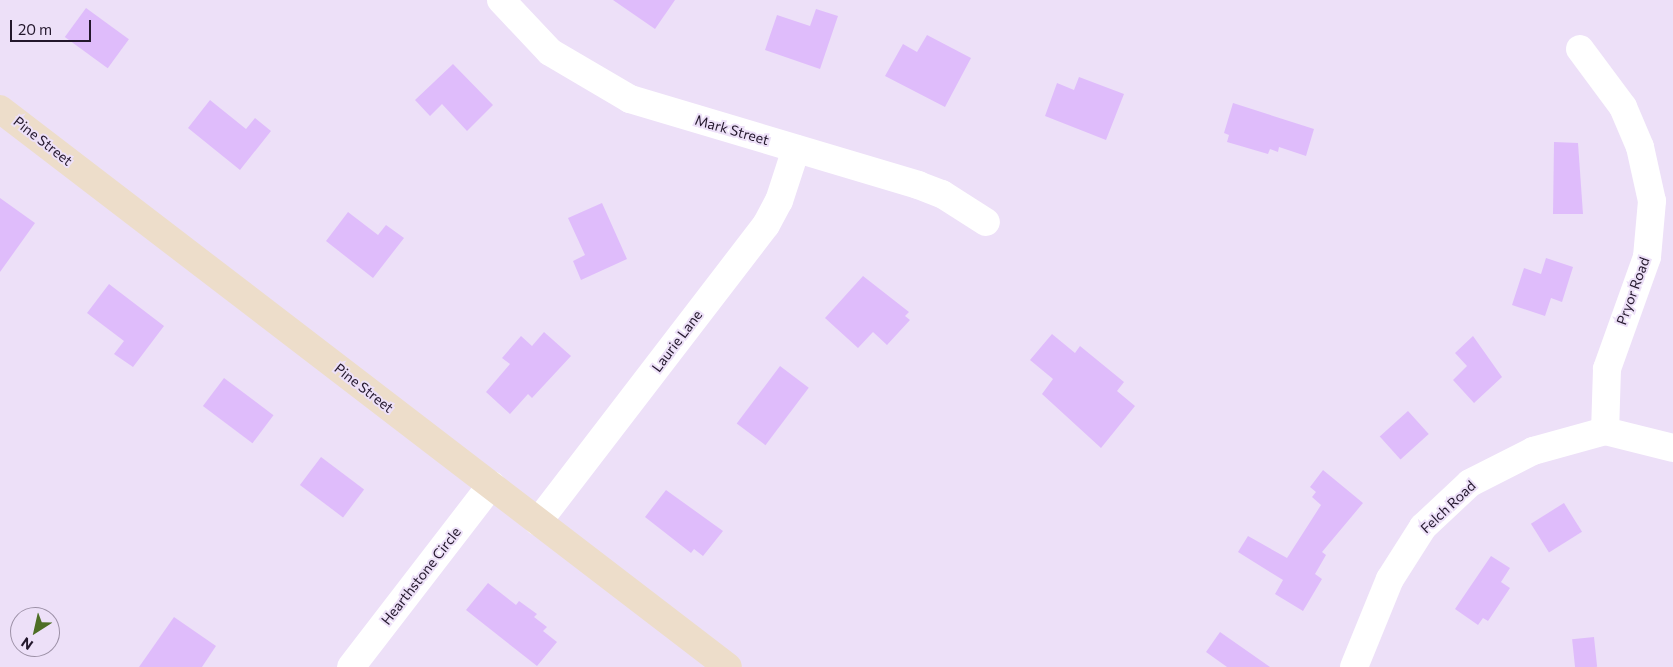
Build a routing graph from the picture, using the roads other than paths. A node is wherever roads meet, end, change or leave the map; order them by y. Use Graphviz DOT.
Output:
graph roads {
  1 [pos="501,0"];
  2 [pos="1580,49"];
  3 [pos="0,108"];
  4 [pos="796,149"];
  5 [pos="986,222"];
  6 [pos="1605,431"];
  7 [pos="1673,448"];
  8 [pos="491,485"];
  9 [pos="538,522"];
  10 [pos="351,667"];
  11 [pos="728,667"];
  12 [pos="1354,667"];
  1 -- 4 [label="street, Mark Street"];
  2 -- 6 [label="street, Pryor Road"];
  3 -- 8 [label="main road, Pine Street"];
  4 -- 5 [label="street, Mark Street"];
  4 -- 9 [label="street, Laurie Lane"];
  6 -- 7 [label="street, Felch Road"];
  6 -- 12 [label="street, Felch Road"];
  8 -- 9 [label="main road, Pine Street"];
  8 -- 10 [label="street, Hearthstone Circle"];
  9 -- 11 [label="main road, Pine Street"];
}
